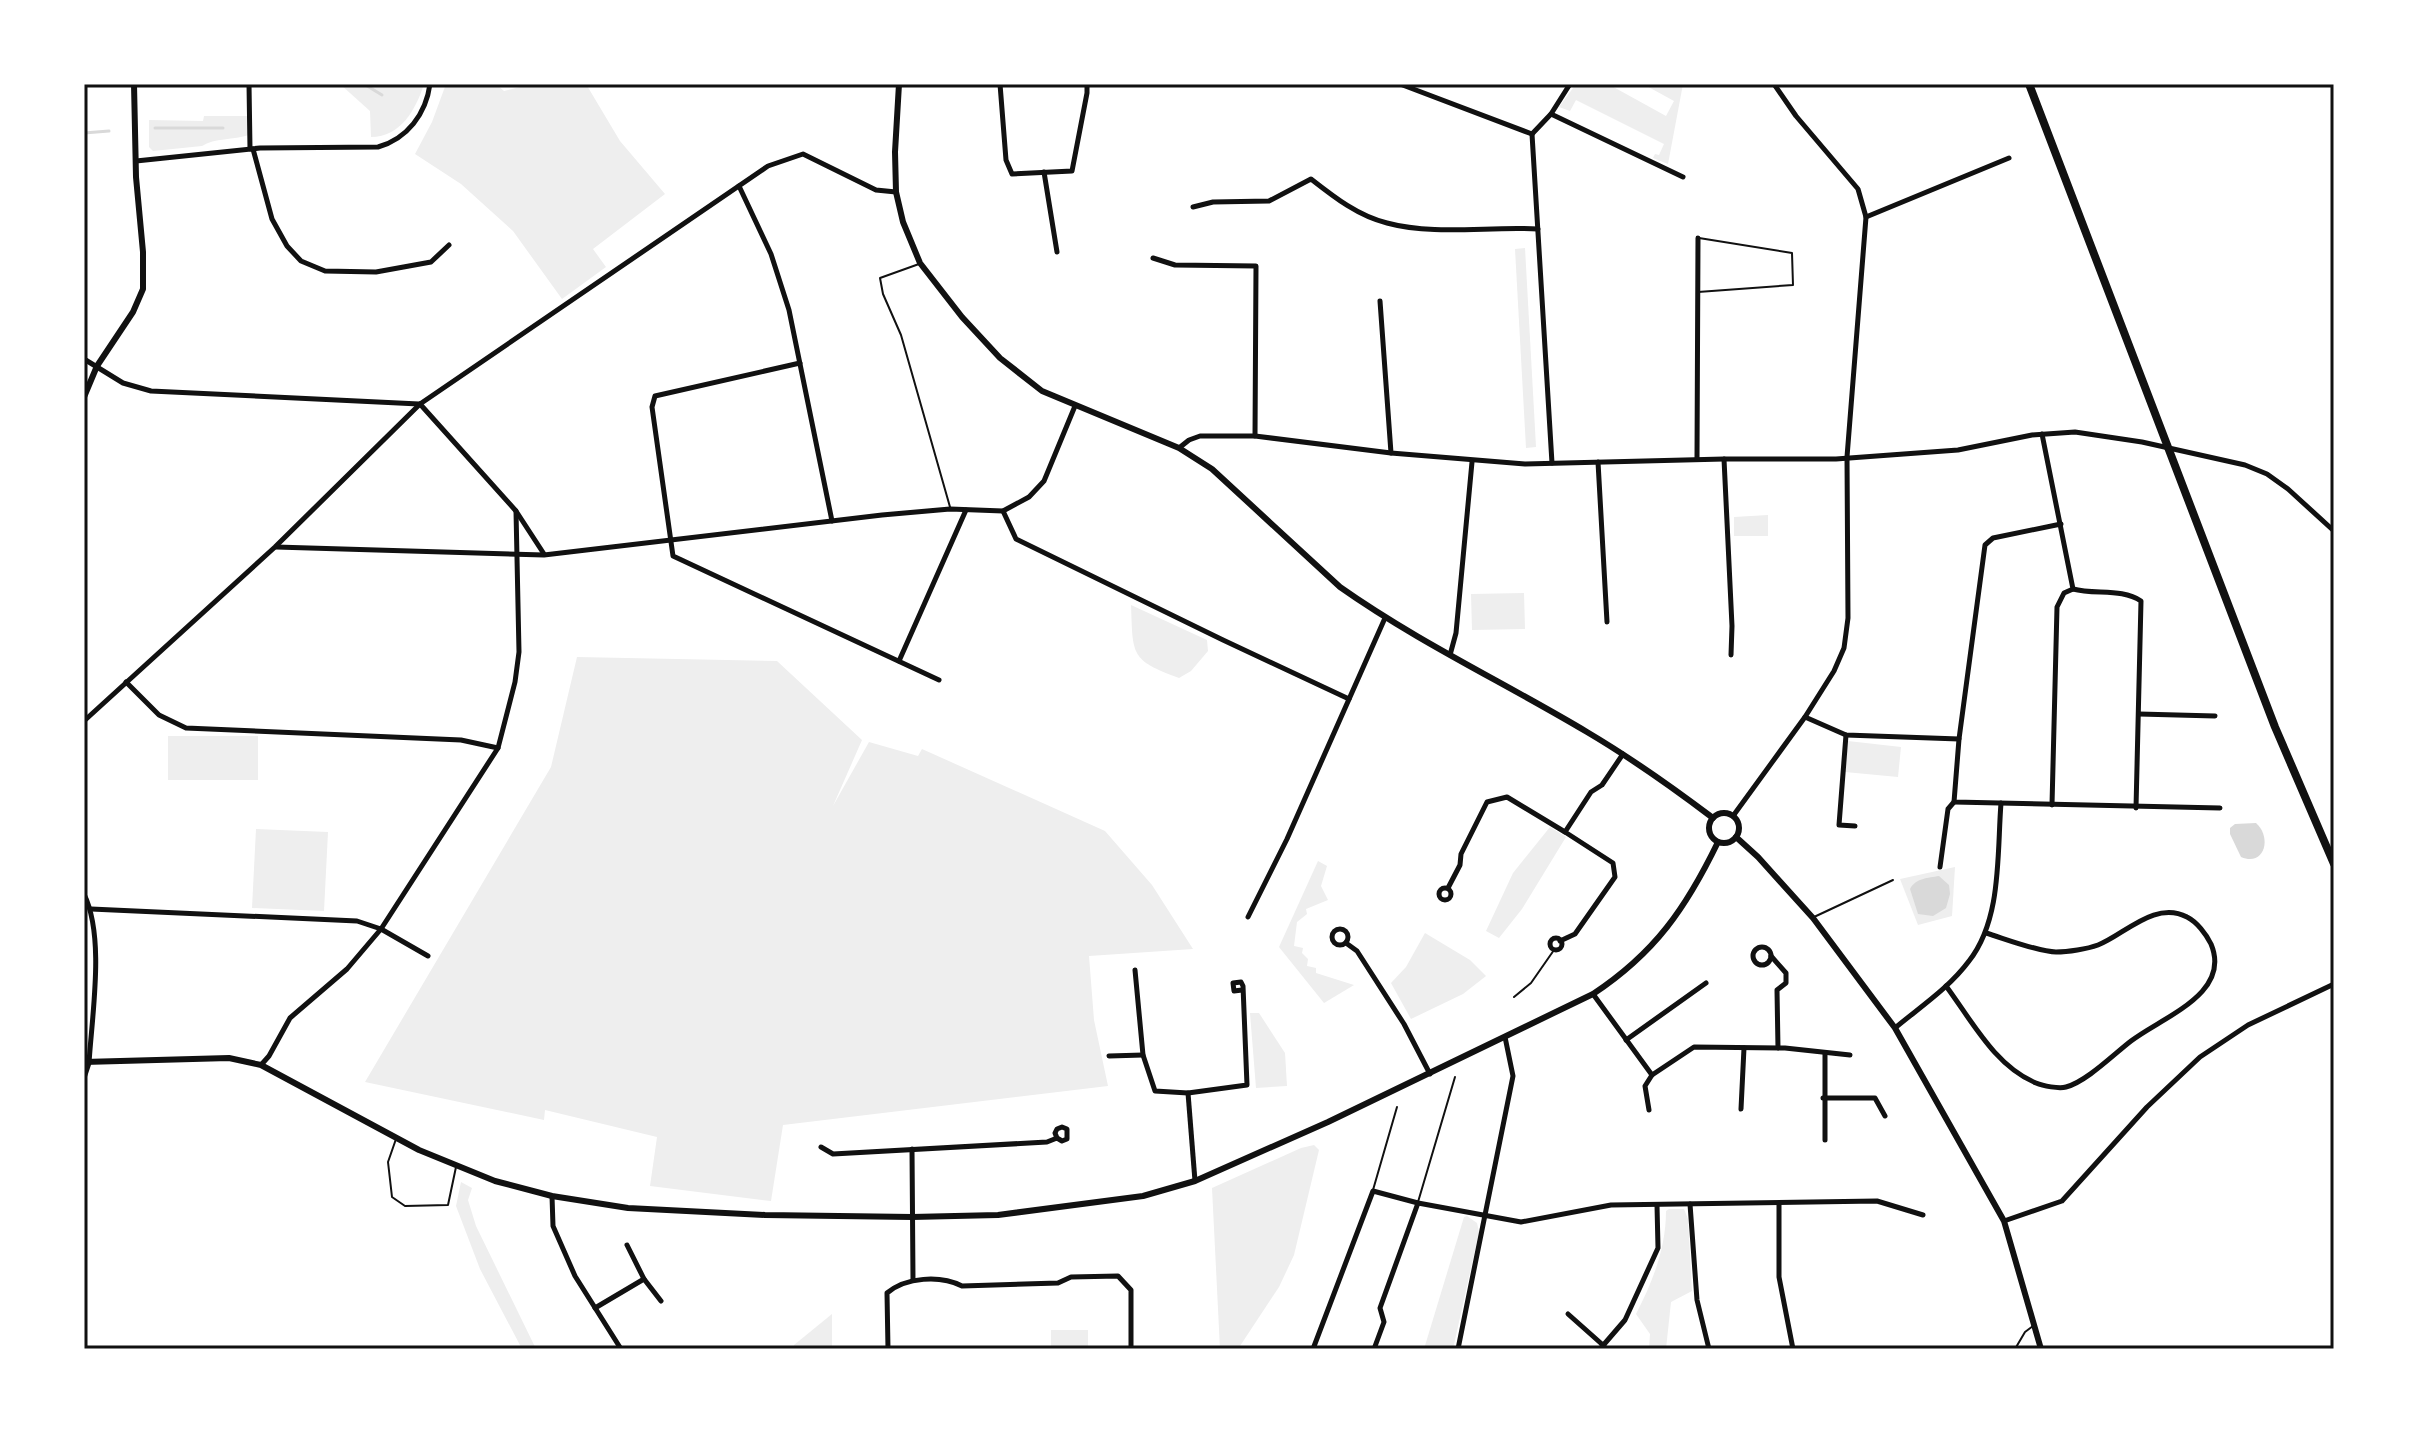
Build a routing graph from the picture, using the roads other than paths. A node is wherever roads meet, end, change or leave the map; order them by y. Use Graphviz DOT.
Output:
graph roads {
  1 [pos="134,84"];
  2 [pos="249,84"];
  3 [pos="430,84"];
  4 [pos="899,84"];
  5 [pos="1000,84"];
  6 [pos="1087,84"];
  7 [pos="1400,84"];
  8 [pos="1570,84"];
  9 [pos="1774,84"];
  10 [pos="2029,84"];
  11 [pos="1551,114"];
  12 [pos="1532,134"];
  13 [pos="251,149"];
  14 [pos="2009,158"];
  15 [pos="136,161"];
  16 [pos="1044,172"];
  17 [pos="1683,177"];
  18 [pos="739,186"];
  19 [pos="896,192"];
  20 [pos="1193,207"];
  21 [pos="1866,217"];
  22 [pos="1538,229"];
  23 [pos="1698,238"];
  24 [pos="449,245"];
  25 [pos="1057,252"];
  26 [pos="1153,258"];
  27 [pos="920,263"];
  28 [pos="1698,292"];
  29 [pos="1380,301"];
  30 [pos="84,359"];
  31 [pos="800,363"];
  32 [pos="97,366"];
  33 [pos="84,397"];
  34 [pos="420,404"];
  35 [pos="1075,406"];
  36 [pos="2042,434"];
  37 [pos="1255,436"];
  38 [pos="1179,448"];
  39 [pos="1391,453"];
  40 [pos="1847,457"];
  41 [pos="1697,459"];
  42 [pos="1724,459"];
  43 [pos="1472,462"];
  44 [pos="1598,462"];
  45 [pos="1552,463"];
  46 [pos="950,509"];
  47 [pos="966,510"];
  48 [pos="516,511"];
  49 [pos="1003,511"];
  50 [pos="832,521"];
  51 [pos="2061,524"];
  52 [pos="2334,531"];
  53 [pos="670,541"];
  54 [pos="275,547"];
  55 [pos="544,555"];
  56 [pos="515,556"];
  57 [pos="2073,589"];
  58 [pos="1385,618"];
  59 [pos="1607,622"];
  60 [pos="1450,655"];
  61 [pos="1731,655"];
  62 [pos="899,661"];
  63 [pos="939,680"];
  64 [pos="126,682"];
  65 [pos="1349,699"];
  66 [pos="2139,714"];
  67 [pos="2215,716"];
  68 [pos="1805,717"];
  69 [pos="84,721"];
  70 [pos="1846,735"];
  71 [pos="1959,739"];
  72 [pos="498,748"];
  73 [pos="1623,754"];
  74 [pos="1954,802"];
  75 [pos="2001,803"];
  76 [pos="2052,805"];
  77 [pos="2136,808"];
  78 [pos="2220,808"];
  79 [pos="1733,816"];
  80 [pos="1713,818"];
  81 [pos="1855,826"];
  82 [pos="1565,832"];
  83 [pos="1736,837"];
  84 [pos="1718,842"];
  85 [pos="2334,864"];
  86 [pos="1940,867"];
  87 [pos="1893,880"];
  88 [pos="1448,888"];
  89 [pos="84,894"];
  90 [pos="91,909"];
  91 [pos="1248,917"];
  92 [pos="1813,918"];
  93 [pos="94,922"];
  94 [pos="84,924"];
  95 [pos="381,929"];
  96 [pos="1986,933"];
  97 [pos="1346,943"];
  98 [pos="1554,950"];
  99 [pos="428,956"];
  100 [pos="1771,956"];
  101 [pos="1135,970"];
  102 [pos="1706,983"];
  103 [pos="2334,984"];
  104 [pos="1946,986"];
  105 [pos="1242,990"];
  106 [pos="1593,994"];
  107 [pos="1514,997"];
  108 [pos="1895,1028"];
  109 [pos="1505,1037"];
  110 [pos="1626,1040"];
  111 [pos="1744,1048"];
  112 [pos="1778,1048"];
  113 [pos="1825,1053"];
  114 [pos="1143,1055"];
  115 [pos="1850,1055"];
  116 [pos="1109,1056"];
  117 [pos="86,1062"];
  118 [pos="261,1065"];
  119 [pos="1430,1074"];
  120 [pos="1652,1075"];
  121 [pos="1455,1077"];
  122 [pos="84,1078"];
  123 [pos="1188,1093"];
  124 [pos="1823,1098"];
  125 [pos="1397,1107"];
  126 [pos="1741,1109"];
  127 [pos="1649,1110"];
  128 [pos="1885,1116"];
  129 [pos="396,1138"];
  130 [pos="1057,1138"];
  131 [pos="1825,1140"];
  132 [pos="821,1147"];
  133 [pos="912,1149"];
  134 [pos="456,1166"];
  135 [pos="1195,1181"];
  136 [pos="1373,1191"];
  137 [pos="552,1196"];
  138 [pos="1418,1203"];
  139 [pos="1779,1203"];
  140 [pos="1690,1204"];
  141 [pos="1657,1205"];
  142 [pos="1487,1215"];
  143 [pos="1923,1215"];
  144 [pos="912,1217"];
  145 [pos="2004,1221"];
  146 [pos="627,1245"];
  147 [pos="644,1279"];
  148 [pos="913,1280"];
  149 [pos="661,1301"];
  150 [pos="595,1308"];
  151 [pos="1568,1314"];
  152 [pos="2034,1326"];
  153 [pos="1602,1347"];
  154 [pos="621,1349"];
  155 [pos="888,1349"];
  156 [pos="1131,1349"];
  157 [pos="1313,1349"];
  158 [pos="1374,1349"];
  159 [pos="1458,1349"];
  160 [pos="1709,1349"];
  161 [pos="1793,1349"];
  162 [pos="2015,1349"];
  163 [pos="2041,1349"];
  1 -- 15 [label="street"];
  2 -- 13 [label="street"];
  3 -- 13 [label="street"];
  4 -- 19 [label="street"];
  5 -- 16 [label="street"];
  6 -- 16 [label="street"];
  7 -- 12 [label="street"];
  8 -- 11 [label="street"];
  9 -- 21 [label="street"];
  10 -- 85 [label="main road"];
  11 -- 12 [label="street"];
  11 -- 17 [label="street"];
  12 -- 22 [label="street"];
  13 -- 15 [label="street"];
  13 -- 24 [label="street"];
  14 -- 21 [label="street"];
  15 -- 32 [label="street"];
  16 -- 25 [label="street"];
  18 -- 19 [label="street"];
  18 -- 31 [label="street"];
  18 -- 34 [label="street"];
  19 -- 27 [label="street"];
  20 -- 22 [label="street"];
  21 -- 40 [label="street"];
  22 -- 45 [label="street"];
  23 -- 28 [label="street"];
  23 -- 28 [label="lane"];
  26 -- 37 [label="street"];
  27 -- 35 [label="street"];
  27 -- 46 [label="lane"];
  28 -- 41 [label="street"];
  29 -- 39 [label="street"];
  30 -- 32 [label="street"];
  31 -- 50 [label="street"];
  31 -- 53 [label="street"];
  32 -- 33 [label="street"];
  32 -- 34 [label="street"];
  34 -- 48 [label="street"];
  34 -- 54 [label="street"];
  35 -- 38 [label="street"];
  35 -- 49 [label="street"];
  36 -- 40 [label="street"];
  36 -- 51 [label="street"];
  36 -- 52 [label="street"];
  37 -- 38 [label="street"];
  37 -- 39 [label="street"];
  38 -- 58 [label="street"];
  39 -- 43 [label="street"];
  40 -- 42 [label="street"];
  40 -- 68 [label="street"];
  41 -- 42 [label="street"];
  41 -- 44 [label="street"];
  42 -- 61 [label="street"];
  43 -- 45 [label="street"];
  43 -- 60 [label="street"];
  44 -- 45 [label="street"];
  44 -- 59 [label="street"];
  46 -- 47 [label="street"];
  46 -- 50 [label="street"];
  47 -- 49 [label="street"];
  47 -- 62 [label="street"];
  48 -- 55 [label="street"];
  48 -- 56 [label="street"];
  49 -- 65 [label="street"];
  50 -- 53 [label="street"];
  51 -- 57 [label="street"];
  51 -- 71 [label="street"];
  53 -- 55 [label="street"];
  53 -- 62 [label="street"];
  54 -- 56 [label="street"];
  54 -- 64 [label="street"];
  55 -- 56 [label="street"];
  56 -- 72 [label="street"];
  57 -- 66 [label="street"];
  57 -- 76 [label="street"];
  58 -- 60 [label="street"];
  58 -- 65 [label="street"];
  60 -- 73 [label="street"];
  62 -- 63 [label="street"];
  64 -- 69 [label="street"];
  64 -- 72 [label="street"];
  65 -- 91 [label="street"];
  66 -- 67 [label="street"];
  66 -- 77 [label="street"];
  68 -- 70 [label="street"];
  68 -- 79 [label="street"];
  70 -- 71 [label="street"];
  70 -- 81 [label="street"];
  71 -- 74 [label="street"];
  72 -- 95 [label="street"];
  73 -- 80 [label="street"];
  73 -- 82 [label="street"];
  74 -- 75 [label="street"];
  74 -- 86 [label="street"];
  75 -- 76 [label="street"];
  75 -- 96 [label="street"];
  76 -- 77 [label="street"];
  77 -- 78 [label="street"];
  79 -- 80 [label="street"];
  79 -- 83 [label="street"];
  80 -- 84 [label="street"];
  82 -- 88 [label="street"];
  82 -- 98 [label="street"];
  83 -- 84 [label="street"];
  83 -- 92 [label="street"];
  84 -- 106 [label="street"];
  87 -- 92 [label="lane"];
  89 -- 90 [label="street"];
  90 -- 93 [label="street"];
  90 -- 95 [label="street"];
  92 -- 108 [label="street"];
  93 -- 94 [label="lane"];
  93 -- 117 [label="street"];
  95 -- 99 [label="street"];
  95 -- 118 [label="street"];
  96 -- 104 [label="street"];
  96 -- 104 [label="street"];
  97 -- 119 [label="street"];
  98 -- 107 [label="lane"];
  100 -- 112 [label="street"];
  101 -- 114 [label="street"];
  102 -- 110 [label="street"];
  103 -- 145 [label="street"];
  104 -- 108 [label="street"];
  105 -- 123 [label="street"];
  106 -- 109 [label="street"];
  106 -- 110 [label="street"];
  108 -- 145 [label="street"];
  109 -- 119 [label="street"];
  109 -- 142 [label="street"];
  110 -- 120 [label="street"];
  111 -- 112 [label="street"];
  111 -- 120 [label="street"];
  111 -- 126 [label="street"];
  112 -- 113 [label="street"];
  113 -- 115 [label="street"];
  113 -- 124 [label="street"];
  114 -- 116 [label="street"];
  114 -- 123 [label="street"];
  117 -- 118 [label="street"];
  117 -- 122 [label="street"];
  118 -- 129 [label="street"];
  119 -- 135 [label="street"];
  120 -- 127 [label="street"];
  121 -- 138 [label="lane"];
  123 -- 135 [label="street"];
  124 -- 128 [label="street"];
  124 -- 131 [label="street"];
  125 -- 136 [label="lane"];
  129 -- 134 [label="street"];
  129 -- 134 [label="lane"];
  130 -- 133 [label="street"];
  132 -- 133 [label="street"];
  133 -- 144 [label="street"];
  134 -- 137 [label="street"];
  135 -- 144 [label="street"];
  136 -- 138 [label="street"];
  136 -- 157 [label="street"];
  137 -- 144 [label="street"];
  137 -- 150 [label="street"];
  138 -- 142 [label="street"];
  138 -- 158 [label="street"];
  139 -- 140 [label="street"];
  139 -- 143 [label="street"];
  139 -- 161 [label="street"];
  140 -- 141 [label="street"];
  140 -- 160 [label="street"];
  141 -- 142 [label="street"];
  141 -- 153 [label="street"];
  142 -- 159 [label="street"];
  144 -- 148 [label="street"];
  145 -- 152 [label="street"];
  146 -- 147 [label="street"];
  147 -- 149 [label="street"];
  147 -- 150 [label="street"];
  148 -- 155 [label="street"];
  148 -- 156 [label="street"];
  150 -- 154 [label="street"];
  151 -- 153 [label="street"];
  152 -- 162 [label="lane"];
  152 -- 163 [label="street"];
}
